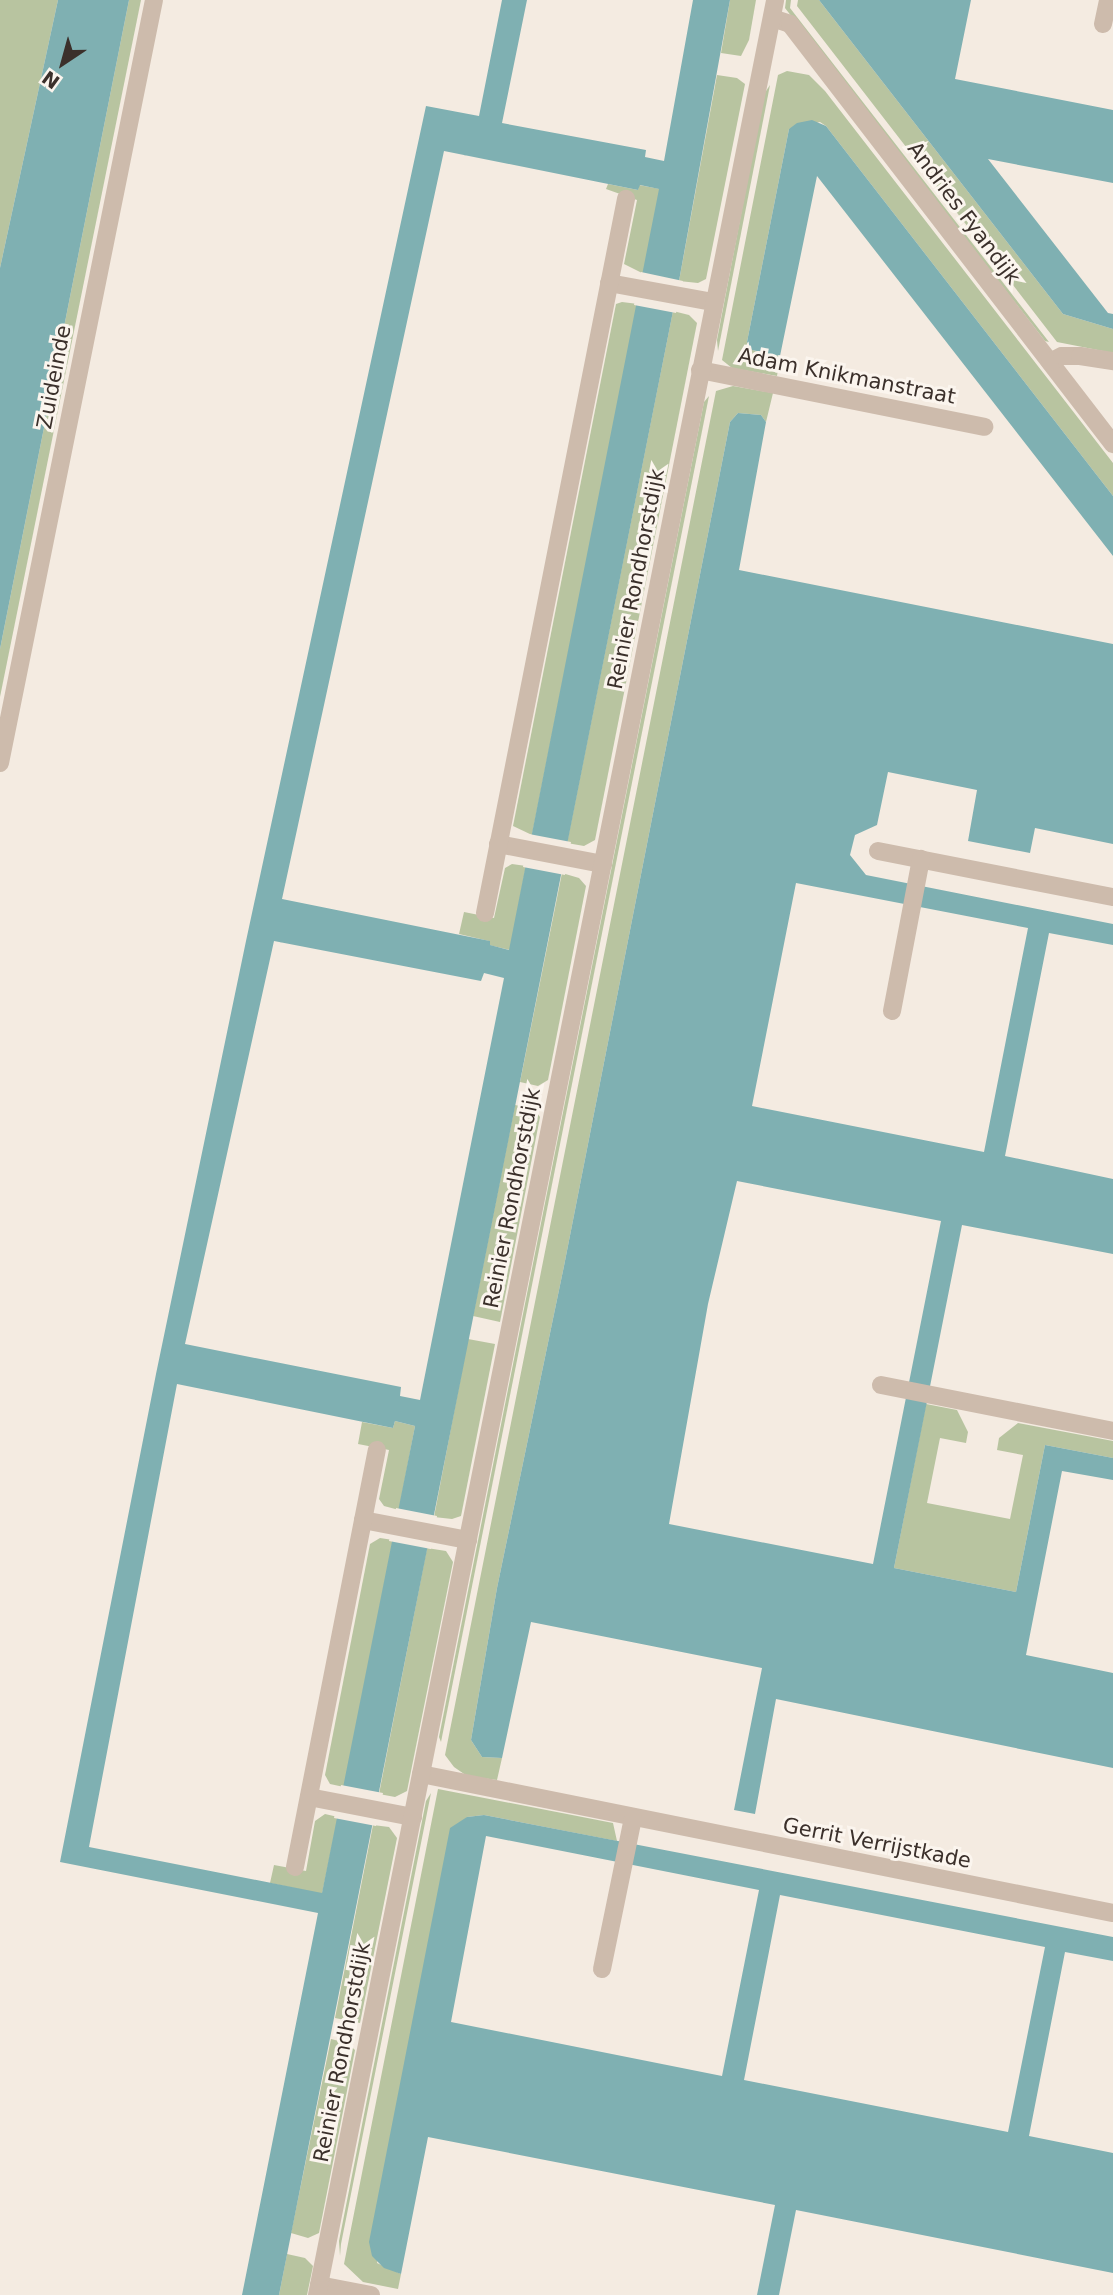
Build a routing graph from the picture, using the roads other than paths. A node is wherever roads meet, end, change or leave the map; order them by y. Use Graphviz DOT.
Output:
graph roads {
  1 [pos="154,0"];
  2 [pos="1108,0"];
  3 [pos="773,9"];
  4 [pos="1103,24"];
  5 [pos="626,199"];
  6 [pos="609,283"];
  7 [pos="713,302"];
  8 [pos="1113,361"];
  9 [pos="1050,362"];
  10 [pos="701,370"];
  11 [pos="984,427"];
  12 [pos="1113,444"];
  13 [pos="0,763"];
  14 [pos="498,844"];
  15 [pos="878,851"];
  16 [pos="603,864"];
  17 [pos="920,867"];
  18 [pos="1113,897"];
  19 [pos="485,913"];
  20 [pos="891,1011"];
  21 [pos="881,1385"];
  22 [pos="1113,1431"];
  23 [pos="377,1450"];
  24 [pos="363,1520"];
  25 [pos="468,1541"];
  26 [pos="421,1774"];
  27 [pos="318,1798"];
  28 [pos="413,1817"];
  29 [pos="631,1826"];
  30 [pos="296,1867"];
  31 [pos="1113,1913"];
  32 [pos="602,1969"];
  33 [pos="318,2290"];
  34 [pos="371,2295"];
  1 -- 13 [label="street, Zuideinde"];
  2 -- 4 [label="street"];
  3 -- 7 [label="street, Reinier Rondhorstdijk"];
  3 -- 9 [label="street, Andries Fyandijk"];
  5 -- 6 [label="street"];
  6 -- 7 [label="street"];
  6 -- 14 [label="street"];
  7 -- 10 [label="street, Reinier Rondhorstdijk"];
  8 -- 9 [label="street"];
  9 -- 12 [label="street, Andries Fyandijk"];
  10 -- 11 [label="street, Adam Knikmanstraat"];
  10 -- 16 [label="street, Reinier Rondhorstdijk"];
  14 -- 16 [label="street"];
  14 -- 19 [label="street"];
  15 -- 17 [label="street"];
  16 -- 25 [label="street, Reinier Rondhorstdijk"];
  17 -- 18 [label="street"];
  17 -- 20 [label="street"];
  21 -- 22 [label="street"];
  23 -- 24 [label="street"];
  24 -- 25 [label="street"];
  24 -- 27 [label="street"];
  25 -- 26 [label="street, Reinier Rondhorstdijk"];
  26 -- 28 [label="street, Reinier Rondhorstdijk"];
  26 -- 29 [label="street, Gerrit Verrijstkade"];
  27 -- 28 [label="street"];
  27 -- 30 [label="street"];
  28 -- 33 [label="street, Reinier Rondhorstdijk"];
  29 -- 31 [label="street, Gerrit Verrijstkade"];
  29 -- 32 [label="street"];
  33 -- 34 [label="street"];
}
